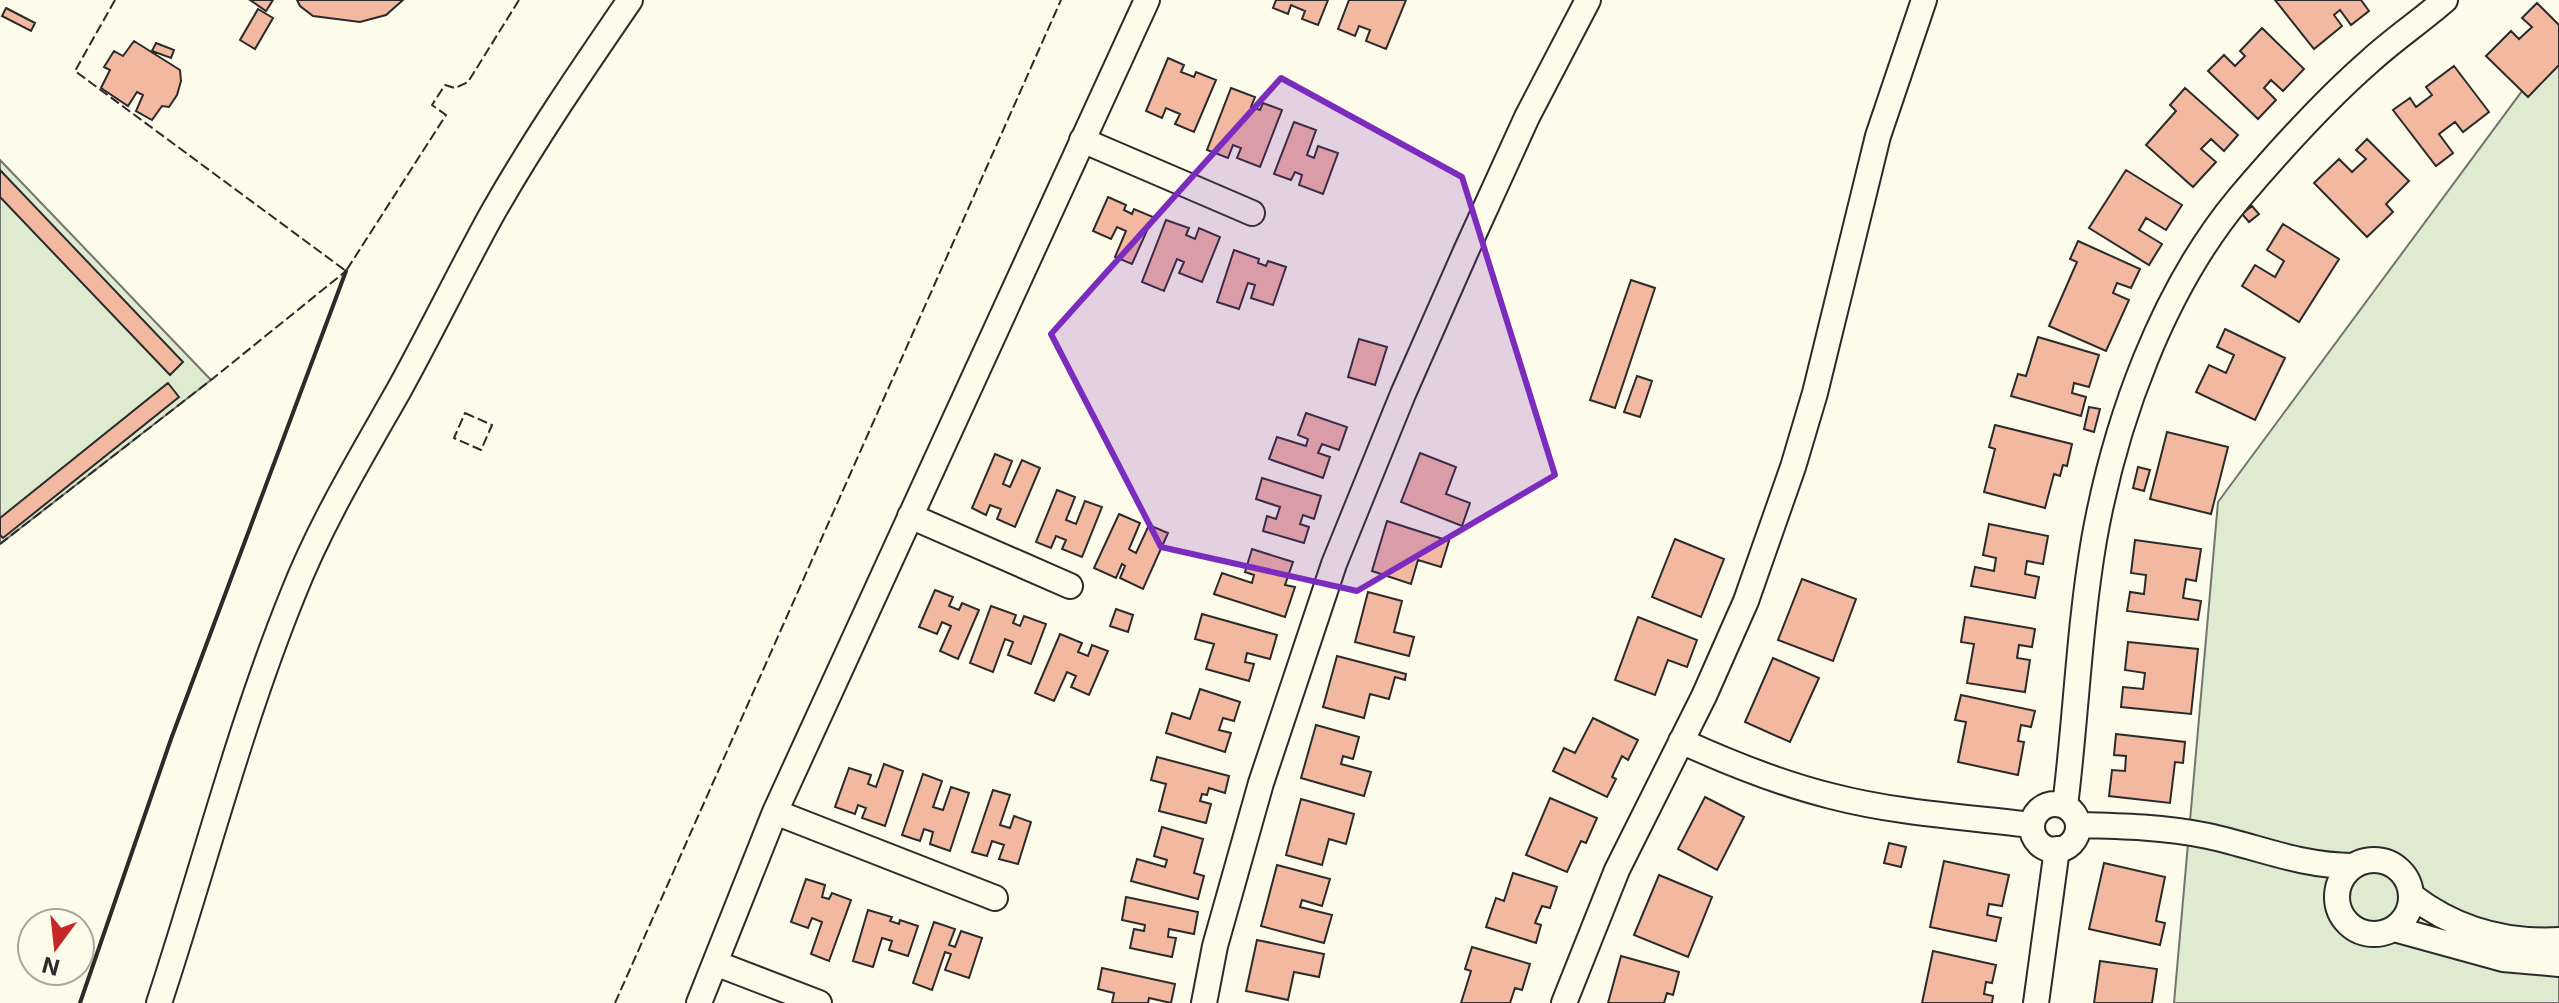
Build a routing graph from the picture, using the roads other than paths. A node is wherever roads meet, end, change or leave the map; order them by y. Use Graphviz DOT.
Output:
graph roads {
  1 [pos="630,0"];
  2 [pos="1147,0"];
  3 [pos="1588,0"];
  4 [pos="1924,0"];
  5 [pos="2445,0"];
  6 [pos="1082,140"];
  7 [pos="1252,213"];
  8 [pos="910,516"];
  9 [pos="1070,586"];
  10 [pos="1681,741"];
  11 [pos="775,812"];
  12 [pos="2072,815"];
  13 [pos="2032,825"];
  14 [pos="2057,849"];
  15 [pos="2288,860"];
  16 [pos="2353,866"];
  17 [pos="2412,896"];
  18 [pos="995,898"];
  19 [pos="2337,903"];
  20 [pos="2394,929"];
  21 [pos="2559,940"];
  22 [pos="715,963"];
  23 [pos="2559,964"];
  24 [pos="159,1003"];
  25 [pos="699,1003"];
  26 [pos="819,1003"];
  27 [pos="1204,1003"];
  28 [pos="1564,1003"];
  29 [pos="2036,1003"];
  1 -- 24 [label="street"];
  2 -- 6 [label="street"];
  3 -- 27 [label="street"];
  4 -- 10 [label="street"];
  5 -- 12 [label="street"];
  6 -- 7 [label="street"];
  6 -- 8 [label="street"];
  8 -- 9 [label="street"];
  8 -- 11 [label="street"];
  10 -- 13 [label="street"];
  10 -- 28 [label="street"];
  11 -- 18 [label="street"];
  11 -- 22 [label="street"];
  12 -- 13 [label="street"];
  12 -- 14 [label="street"];
  12 -- 15 [label="street"];
  13 -- 14 [label="street"];
  14 -- 29 [label="street"];
  15 -- 16 [label="street"];
  15 -- 19 [label="street"];
  16 -- 17 [label="street"];
  16 -- 19 [label="street"];
  17 -- 20 [label="street"];
  17 -- 21 [label="street"];
  19 -- 20 [label="street"];
  20 -- 23 [label="street"];
  22 -- 25 [label="street"];
  22 -- 26 [label="street"];
}
